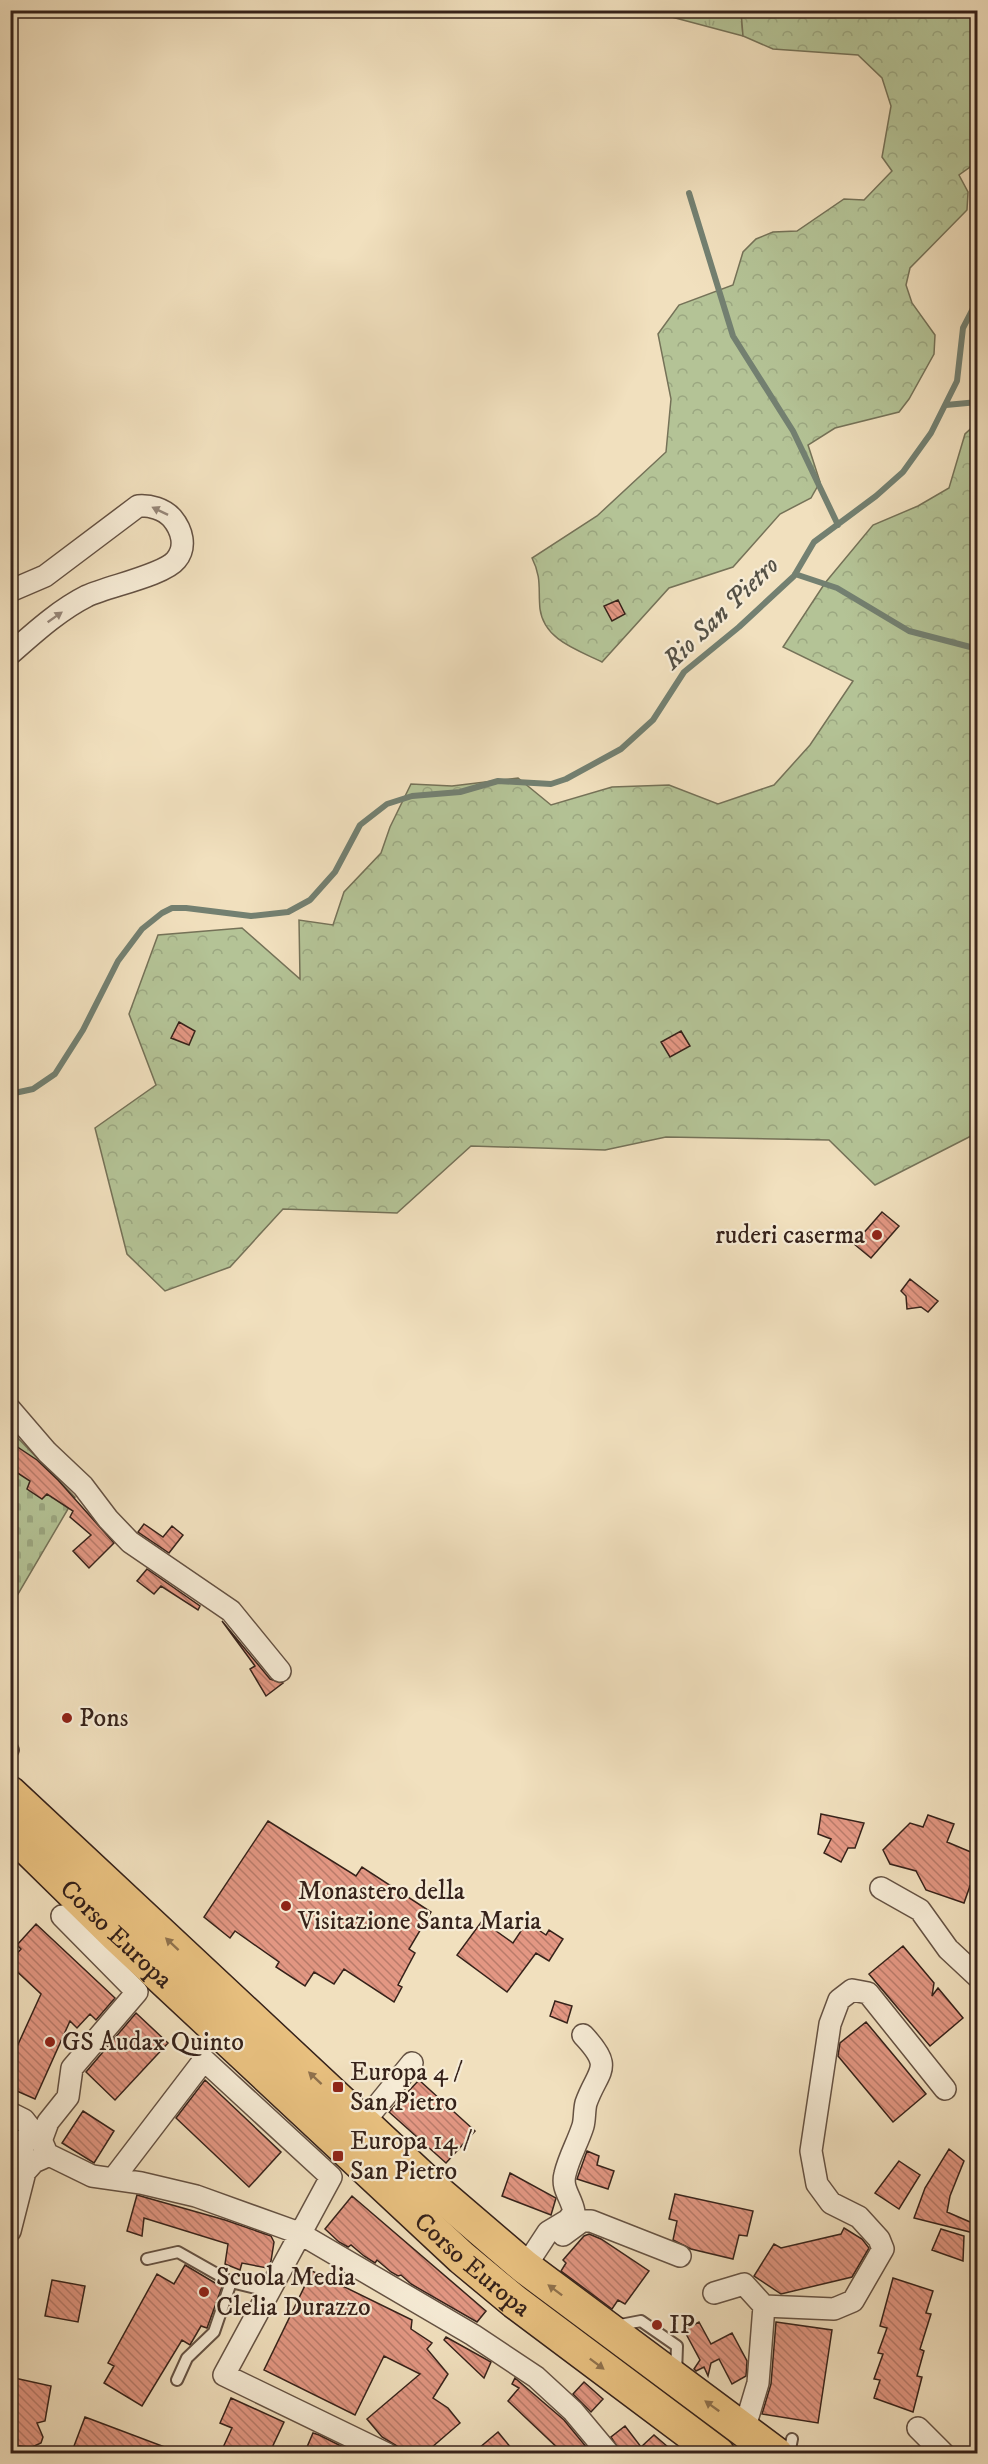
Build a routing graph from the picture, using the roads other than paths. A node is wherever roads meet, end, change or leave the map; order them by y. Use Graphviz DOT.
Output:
graph roads {
  1 [pos="10,591"];
  2 [pos="10,654"];
  3 [pos="10,1409"];
  4 [pos="280,1671"];
  5 [pos="10,1743"];
  6 [pos="10,1756"];
  7 [pos="10,1793"];
  8 [pos="10,1831"];
  9 [pos="881,1888"];
  10 [pos="62,1916"];
  11 [pos="978,1977"];
  12 [pos="583,2036"];
  13 [pos="412,2063"];
  14 [pos="945,2089"];
  15 [pos="10,2113"];
  16 [pos="363,2123"];
  17 [pos="30,2149"];
  18 [pos="113,2179"];
  19 [pos="10,2231"];
  20 [pos="299,2233"];
  21 [pos="680,2256"];
  22 [pos="147,2259"];
  23 [pos="530,2261"];
  24 [pos="231,2282"];
  25 [pos="268,2291"];
  26 [pos="714,2293"];
  27 [pos="764,2306"];
  28 [pos="177,2380"];
  29 [pos="918,2428"];
  30 [pos="744,2430"];
  31 [pos="784,2446"];
  32 [pos="387,2454"];
  33 [pos="609,2454"];
  34 [pos="718,2454"];
  35 [pos="789,2454"];
  36 [pos="944,2454"];
  2 -- 1 [label="street, one-way"];
  3 -- 4 [label="street"];
  5 -- 6 [label="lane"];
  16 -- 7 [label="main road, Corso Europa, one-way"];
  8 -- 34 [label="main road, Corso Europa, one-way"];
  9 -- 11 [label="street"];
  10 -- 17 [label="street"];
  12 -- 23 [label="street, Corso Europa"];
  13 -- 16 [label="street"];
  14 -- 27 [label="street"];
  15 -- 17 [label="street"];
  16 -- 23 [label="main road, Corso Europa"];
  17 -- 18 [label="street"];
  17 -- 19 [label="street"];
  18 -- 20 [label="street"];
  18 -- 20 [label="street"];
  20 -- 25 [label="street"];
  20 -- 33 [label="street"];
  21 -- 23 [label="street, Corso Europa"];
  22 -- 24 [label="lane"];
  30 -- 23 [label="main road, Corso Europa, one-way"];
  24 -- 25 [label="lane"];
  24 -- 28 [label="lane"];
  25 -- 32 [label="street"];
  26 -- 27 [label="street"];
  27 -- 30 [label="street"];
  29 -- 36 [label="street"];
  30 -- 31 [label="main road, Corso Europa"];
  31 -- 35 [label="lane"];
}
